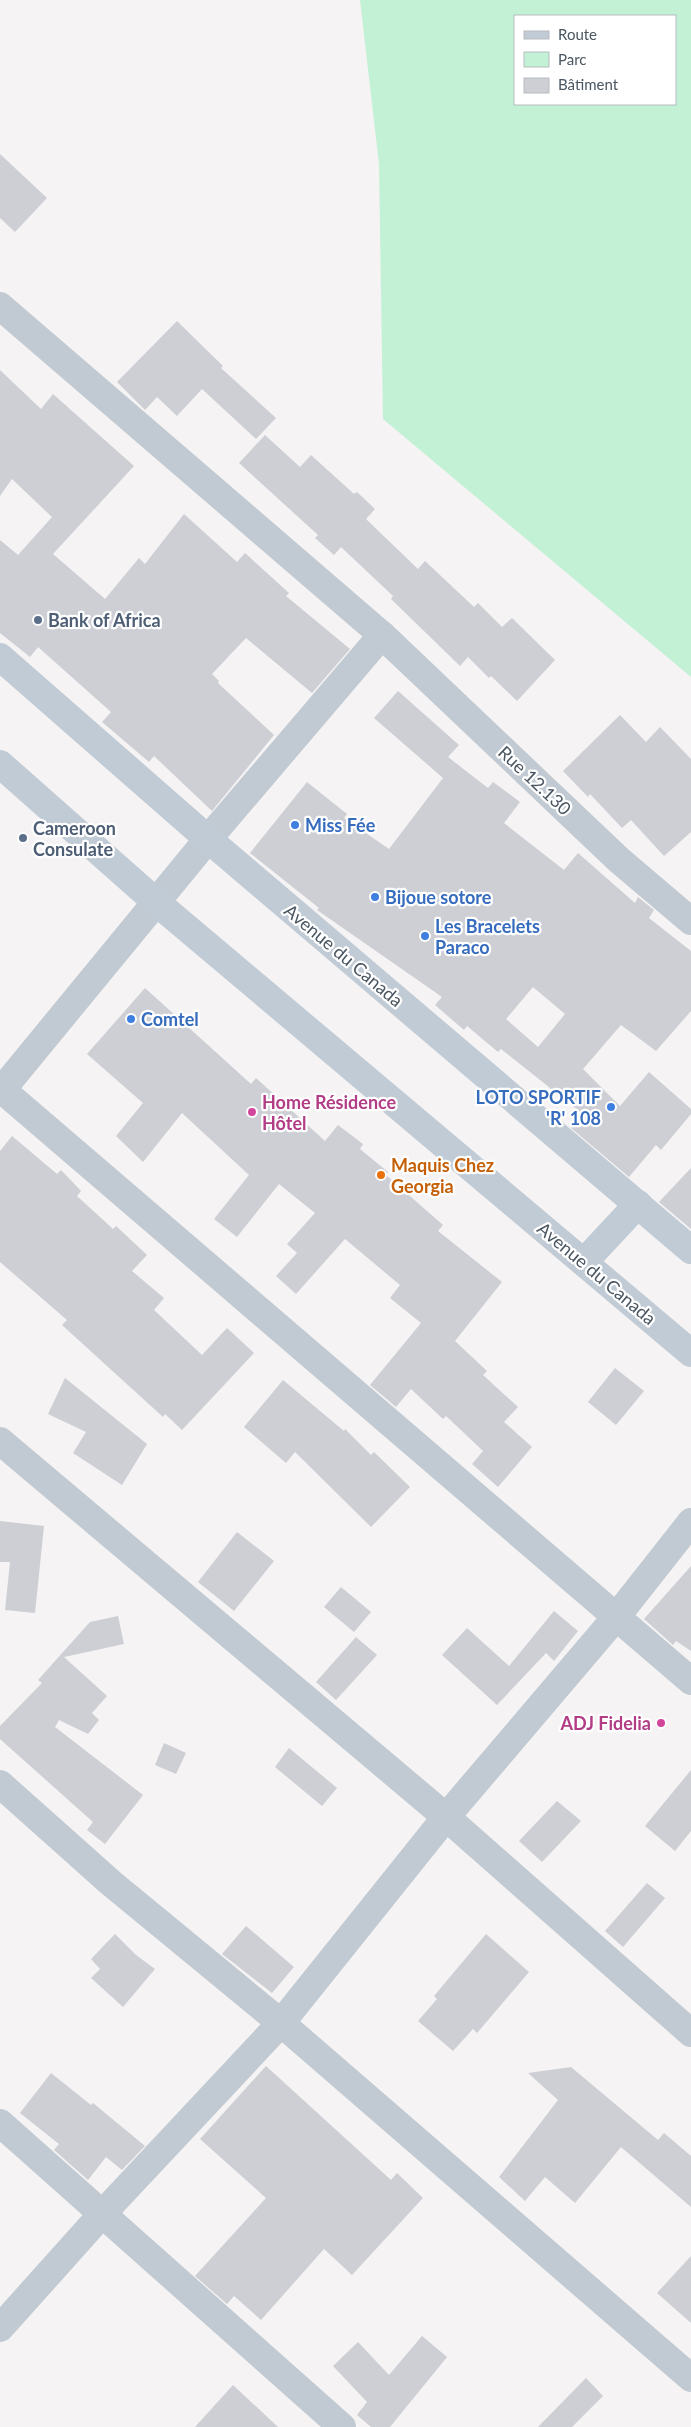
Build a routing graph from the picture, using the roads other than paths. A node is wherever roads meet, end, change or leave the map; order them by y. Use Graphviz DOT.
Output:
graph roads {
  1 [pos="0,306"];
  2 [pos="382,635"];
  3 [pos="0,657"];
  4 [pos="0,764"];
  5 [pos="208,838"];
  6 [pos="156,902"];
  7 [pos="691,921"];
  8 [pos="1,1089"];
  9 [pos="638,1204"];
  10 [pos="691,1250"];
  11 [pos="584,1262"];
  12 [pos="691,1353"];
  13 [pos="0,1441"];
  14 [pos="691,1522"];
  15 [pos="617,1616"];
  16 [pos="691,1681"];
  17 [pos="0,1784"];
  18 [pos="446,1817"];
  19 [pos="281,2023"];
  20 [pos="691,2033"];
  21 [pos="0,2123"];
  22 [pos="103,2214"];
  23 [pos="0,2328"];
  24 [pos="691,2378"];
  25 [pos="342,2427"];
  1 -- 2 [label="street, Rue 12.130"];
  2 -- 5 [label="street"];
  2 -- 7 [label="street, Rue 12.130"];
  3 -- 5 [label="main road, Avenue du Canada"];
  4 -- 6 [label="main road, Avenue du Canada"];
  5 -- 6 [label="street"];
  5 -- 9 [label="main road, Avenue du Canada"];
  6 -- 8 [label="street"];
  6 -- 11 [label="main road, Avenue du Canada"];
  8 -- 15 [label="street"];
  9 -- 10 [label="main road, Avenue du Canada"];
  9 -- 11 [label="main road"];
  11 -- 12 [label="main road, Avenue du Canada"];
  13 -- 18 [label="street"];
  14 -- 15 [label="street"];
  15 -- 16 [label="street"];
  15 -- 18 [label="street"];
  17 -- 19 [label="street"];
  18 -- 19 [label="street"];
  18 -- 20 [label="street"];
  19 -- 22 [label="street"];
  19 -- 24 [label="street"];
  21 -- 22 [label="street"];
  22 -- 23 [label="street"];
  22 -- 25 [label="street"];
}
